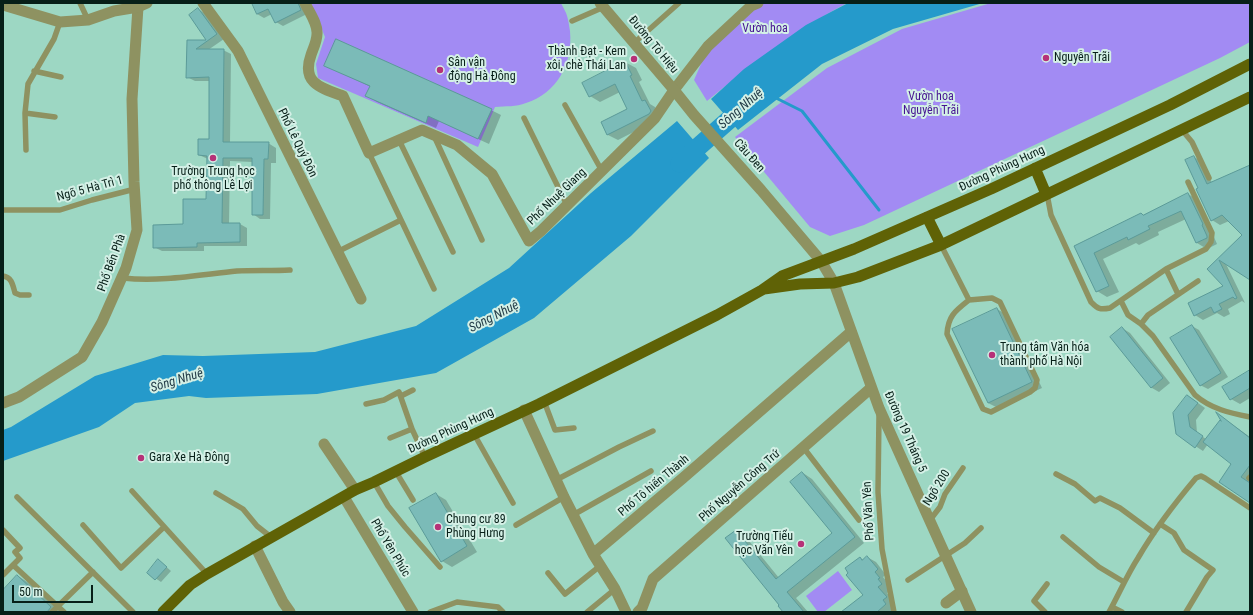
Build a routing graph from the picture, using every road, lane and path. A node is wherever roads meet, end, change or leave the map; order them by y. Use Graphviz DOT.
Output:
graph roads {
  1 [pos="80,3"];
  2 [pos="203,3"];
  3 [pos="305,3"];
  4 [pos="679,3"];
  5 [pos="753,4"];
  6 [pos="143,5"];
  7 [pos="602,5"];
  8 [pos="4,8"];
  9 [pos="88,20"];
  10 [pos="572,21"];
  11 [pos="60,22"];
  12 [pos="634,43"];
  13 [pos="1250,64"];
  14 [pos="34,71"];
  15 [pos="61,77"];
  16 [pos="674,90"];
  17 [pos="1250,97"];
  18 [pos="565,105"];
  19 [pos="685,105"];
  20 [pos="25,113"];
  21 [pos="55,117"];
  22 [pos="524,118"];
  23 [pos="1182,130"];
  24 [pos="434,136"];
  25 [pos="399,140"];
  26 [pos="26,150"];
  27 [pos="369,153"];
  28 [pos="1035,168"];
  29 [pos="602,171"];
  30 [pos="1209,178"];
  31 [pos="1188,182"];
  32 [pos="135,189"];
  33 [pos="1046,194"];
  34 [pos="567,206"];
  35 [pos="3,210"];
  36 [pos="927,217"];
  37 [pos="401,220"];
  38 [pos="482,240"];
  39 [pos="941,245"];
  40 [pos="338,252"];
  41 [pos="453,252"];
  42 [pos="821,261"];
  43 [pos="1166,269"];
  44 [pos="290,270"];
  45 [pos="3,276"];
  46 [pos="123,278"];
  47 [pos="1198,281"];
  48 [pos="834,283"];
  49 [pos="434,289"];
  50 [pos="762,290"];
  51 [pos="1178,294"];
  52 [pos="29,295"];
  53 [pos="361,299"];
  54 [pos="969,300"];
  55 [pos="1121,301"];
  56 [pos="1141,324"];
  57 [pos="851,332"];
  58 [pos="871,388"];
  59 [pos="413,390"];
  60 [pos="401,396"];
  61 [pos="544,401"];
  62 [pos="3,403"];
  63 [pos="366,404"];
  64 [pos="879,408"];
  65 [pos="524,410"];
  66 [pos="1250,417"];
  67 [pos="412,428"];
  68 [pos="574,428"];
  69 [pos="653,431"];
  70 [pos="474,434"];
  71 [pos="390,438"];
  72 [pos="324,444"];
  73 [pos="803,447"];
  74 [pos="425,457"];
  75 [pos="963,468"];
  76 [pos="651,471"];
  77 [pos="396,472"];
  78 [pos="1056,474"];
  79 [pos="556,480"];
  80 [pos="374,482"];
  81 [pos="355,490"];
  82 [pos="132,491"];
  83 [pos="216,493"];
  84 [pos="17,497"];
  85 [pos="344,497"];
  86 [pos="564,497"];
  87 [pos="412,500"];
  88 [pos="513,503"];
  89 [pos="1250,508"];
  90 [pos="573,515"];
  91 [pos="859,520"];
  92 [pos="930,520"];
  93 [pos="1160,524"];
  94 [pos="83,525"];
  95 [pos="516,525"];
  96 [pos="164,527"];
  97 [pos="981,528"];
  98 [pos="3,530"];
  99 [pos="1154,533"];
  100 [pos="272,537"];
  101 [pos="1063,537"];
  102 [pos="255,546"];
  103 [pos="593,554"];
  104 [pos="946,555"];
  105 [pos="13,565"];
  106 [pos="600,566"];
  107 [pos="440,567"];
  108 [pos="93,572"];
  109 [pos="548,573"];
  110 [pos="207,574"];
  111 [pos="3,575"];
  112 [pos="908,580"];
  113 [pos="1124,582"];
  114 [pos="1047,584"];
  115 [pos="615,589"];
  116 [pos="962,591"];
  117 [pos="946,603"];
  118 [pos="57,606"];
  119 [pos="1111,609"];
  120 [pos="52,612"];
  121 [pos="64,612"];
  122 [pos="134,612"];
  123 [pos="163,612"];
  124 [pos="290,612"];
  125 [pos="413,612"];
  126 [pos="430,612"];
  127 [pos="504,612"];
  128 [pos="587,612"];
  129 [pos="626,612"];
  130 [pos="638,612"];
  131 [pos="894,612"];
  132 [pos="971,612"];
  133 [pos="1045,612"];
  134 [pos="1122,612"];
  135 [pos="1186,612"];
  1 -- 9 [label="lane"];
  2 -- 40 [label="street, Phố Lê Quý Đôn"];
  3 -- 27 [label="street"];
  4 -- 12 [label="lane"];
  5 -- 16 [label="street, Phố Nhuệ Giang"];
  6 -- 9 [label="street"];
  6 -- 32 [label="street, Phố Bến Phà"];
  7 -- 10 [label="lane"];
  7 -- 12 [label="street, Đường Tô Hiệu"];
  8 -- 11 [label="street"];
  9 -- 11 [label="street"];
  11 -- 14 [label="lane"];
  12 -- 16 [label="street, Đường Tô Hiệu"];
  13 -- 28 [label="main road, Đường Phùng Hưng"];
  14 -- 15 [label="lane"];
  14 -- 20 [label="lane"];
  16 -- 19 [label="street, Đường Tô Hiệu"];
  16 -- 29 [label="street, Phố Nhuệ Giang"];
  17 -- 23 [label="main road, Đường Phùng Hưng"];
  18 -- 29 [label="lane"];
  19 -- 42 [label="street, Cầu Đen"];
  20 -- 21 [label="lane"];
  20 -- 26 [label="lane"];
  22 -- 34 [label="lane"];
  23 -- 30 [label="lane"];
  23 -- 33 [label="main road, Đường Phùng Hưng"];
  24 -- 25 [label="street, Phố Nhuệ Giang"];
  24 -- 34 [label="street, Phố Nhuệ Giang"];
  24 -- 38 [label="lane"];
  25 -- 27 [label="street, Phố Nhuệ Giang"];
  25 -- 41 [label="lane"];
  27 -- 37 [label="lane"];
  28 -- 33 [label="main road"];
  28 -- 36 [label="main road, Đường Phùng Hưng"];
  29 -- 34 [label="street, Phố Nhuệ Giang"];
  31 -- 43 [label="lane"];
  32 -- 35 [label="lane, Ngõ 5 Hà Trì 1"];
  32 -- 46 [label="street, Phố Bến Phà"];
  33 -- 39 [label="main road, Đường Phùng Hưng"];
  33 -- 55 [label="lane"];
  36 -- 39 [label="main road"];
  36 -- 42 [label="main road, Đường Phùng Hưng"];
  37 -- 40 [label="lane"];
  37 -- 49 [label="lane"];
  39 -- 48 [label="main road, Đường Phùng Hưng"];
  39 -- 54 [label="lane"];
  40 -- 53 [label="street, Phố Lê Quý Đôn"];
  42 -- 48 [label="street, Đường 19 Tháng 5"];
  42 -- 50 [label="main road, Đường Phùng Hưng"];
  43 -- 51 [label="lane"];
  43 -- 55 [label="lane"];
  44 -- 46 [label="lane"];
  45 -- 52 [label="lane"];
  46 -- 62 [label="street, Phố Bến Phà"];
  47 -- 51 [label="lane"];
  48 -- 50 [label="main road, Đường Phùng Hưng"];
  48 -- 57 [label="street, Đường 19 Tháng 5"];
  50 -- 61 [label="main road, Đường Phùng Hưng"];
  51 -- 56 [label="lane"];
  54 -- 54 [label="lane"];
  55 -- 56 [label="lane"];
  56 -- 66 [label="lane"];
  57 -- 58 [label="street, Đường 19 Tháng 5"];
  57 -- 103 [label="street, Phố Tô hiến Thành"];
  58 -- 64 [label="street, Đường 19 Tháng 5"];
  58 -- 73 [label="street, Phố Nguyễn Công Trứ"];
  59 -- 60 [label="lane"];
  60 -- 63 [label="lane"];
  60 -- 67 [label="lane"];
  61 -- 65 [label="main road, Đường Phùng Hưng"];
  61 -- 68 [label="lane"];
  64 -- 92 [label="street, Đường 19 Tháng 5"];
  64 -- 131 [label="lane, Phố Văn Yên"];
  65 -- 70 [label="main road, Đường Phùng Hưng"];
  65 -- 79 [label="street"];
  67 -- 71 [label="lane"];
  67 -- 74 [label="lane"];
  69 -- 79 [label="lane"];
  70 -- 74 [label="main road, Đường Phùng Hưng"];
  70 -- 88 [label="lane"];
  72 -- 81 [label="street"];
  73 -- 91 [label="lane"];
  73 -- 130 [label="street, Phố Nguyễn Công Trứ"];
  74 -- 77 [label="main road, Đường Phùng Hưng"];
  75 -- 92 [label="lane, Ngõ 200"];
  76 -- 90 [label="lane"];
  77 -- 80 [label="main road, Đường Phùng Hưng"];
  77 -- 87 [label="lane"];
  78 -- 99 [label="lane"];
  79 -- 86 [label="street"];
  80 -- 81 [label="main road, Đường Phùng Hưng"];
  80 -- 107 [label="lane"];
  81 -- 85 [label="main road, Đường Phùng Hưng"];
  82 -- 96 [label="lane"];
  83 -- 100 [label="lane"];
  84 -- 108 [label="lane"];
  85 -- 100 [label="main road, Đường Phùng Hưng"];
  85 -- 125 [label="street, Phố Yên Phúc"];
  86 -- 90 [label="street"];
  86 -- 95 [label="lane"];
  89 -- 93 [label="lane"];
  90 -- 103 [label="street"];
  92 -- 104 [label="street, Đường 19 Tháng 5"];
  93 -- 99 [label="lane"];
  93 -- 135 [label="lane"];
  94 -- 96 [label="lane"];
  96 -- 110 [label="lane"];
  97 -- 104 [label="lane"];
  98 -- 105 [label="lane"];
  99 -- 113 [label="lane"];
  100 -- 102 [label="main road, Đường Phùng Hưng"];
  101 -- 113 [label="lane"];
  102 -- 110 [label="main road, Đường Phùng Hưng"];
  102 -- 124 [label="street"];
  103 -- 106 [label="street"];
  104 -- 112 [label="lane"];
  104 -- 116 [label="street, Đường 19 Tháng 5"];
  105 -- 111 [label="lane"];
  105 -- 118 [label="lane"];
  106 -- 109 [label="lane"];
  106 -- 115 [label="street"];
  108 -- 118 [label="lane"];
  108 -- 122 [label="lane"];
  110 -- 123 [label="main road, Đường Phùng Hưng"];
  113 -- 119 [label="lane"];
  114 -- 133 [label="lane"];
  115 -- 128 [label="lane"];
  115 -- 129 [label="street"];
  116 -- 117 [label="street"];
  116 -- 132 [label="street, Đường 19 Tháng 5"];
  118 -- 120 [label="lane"];
  118 -- 121 [label="lane"];
  119 -- 134 [label="lane"];
  126 -- 127 [label="lane"];
}
